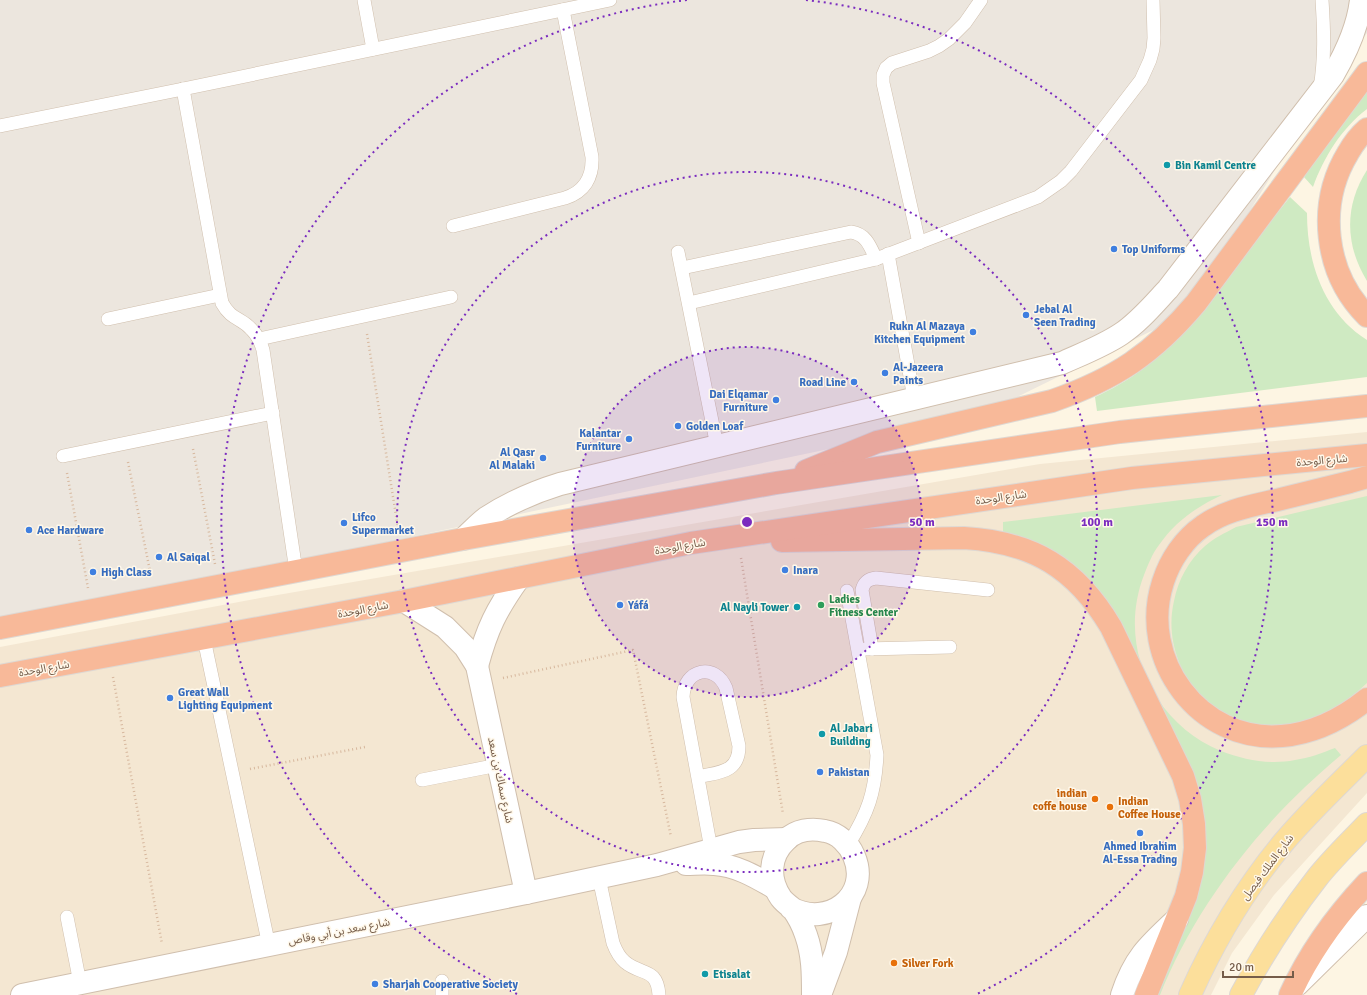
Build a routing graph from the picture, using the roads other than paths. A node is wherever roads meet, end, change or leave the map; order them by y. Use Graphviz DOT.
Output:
graph roads {
  1 [pos="364,0"];
  2 [pos="606,0"];
  3 [pos="981,0"];
  4 [pos="1153,0"];
  5 [pos="1322,0"];
  6 [pos="1361,0"];
  7 [pos="563,10"];
  8 [pos="373,49"];
  9 [pos="1367,73"];
  10 [pos="183,89"];
  11 [pos="1318,96"];
  12 [pos="0,126"];
  13 [pos="1367,129"];
  14 [pos="452,226"];
  15 [pos="919,243"];
  16 [pos="678,252"];
  17 [pos="888,254"];
  18 [pos="876,259"];
  19 [pos="682,268"];
  20 [pos="220,295"];
  21 [pos="451,297"];
  22 [pos="689,303"];
  23 [pos="1367,316"];
  24 [pos="108,319"];
  25 [pos="259,339"];
  26 [pos="914,398"];
  27 [pos="1367,406"];
  28 [pos="273,413"];
  29 [pos="717,446"];
  30 [pos="63,456"];
  31 [pos="1367,456"];
  32 [pos="1367,477"];
  33 [pos="776,483"];
  34 [pos="463,539"];
  35 [pos="691,543"];
  36 [pos="296,571"];
  37 [pos="519,578"];
  38 [pos="988,590"];
  39 [pos="847,591"];
  40 [pos="404,601"];
  41 [pos="0,628"];
  42 [pos="204,639"];
  43 [pos="950,647"];
  44 [pos="857,649"];
  45 [pos="872,649"];
  46 [pos="479,675"];
  47 [pos="0,676"];
  48 [pos="1367,699"];
  49 [pos="1367,756"];
  50 [pos="498,765"];
  51 [pos="698,777"];
  52 [pos="422,780"];
  53 [pos="1367,824"];
  54 [pos="787,839"];
  55 [pos="848,845"];
  56 [pos="711,849"];
  57 [pos="666,862"];
  58 [pos="599,878"];
  59 [pos="1367,883"];
  60 [pos="775,888"];
  61 [pos="526,893"];
  62 [pos="850,898"];
  63 [pos="791,908"];
  64 [pos="1367,916"];
  65 [pos="67,917"];
  66 [pos="1177,919"];
  67 [pos="269,946"];
  68 [pos="442,981"];
  69 [pos="81,989"];
  70 [pos="1291,992"];
  71 [pos="22,995"];
  72 [pos="442,995"];
  73 [pos="659,995"];
  74 [pos="813,995"];
  75 [pos="820,995"];
  76 [pos="1122,995"];
  77 [pos="1146,995"];
  78 [pos="1190,995"];
  79 [pos="1240,995"];
  1 -- 8 [label="lane"];
  2 -- 7 [label="lane"];
  3 -- 15 [label="lane"];
  4 -- 15 [label="lane"];
  5 -- 11 [label="lane"];
  6 -- 11 [label="street"];
  7 -- 8 [label="lane"];
  7 -- 14 [label="lane"];
  8 -- 10 [label="lane"];
  9 -- 33 [label="highway"];
  10 -- 12 [label="lane"];
  10 -- 20 [label="lane"];
  11 -- 26 [label="street"];
  13 -- 23 [label="highway"];
  15 -- 17 [label="lane"];
  16 -- 19 [label="lane"];
  17 -- 18 [label="lane"];
  17 -- 26 [label="lane"];
  18 -- 19 [label="lane"];
  18 -- 22 [label="lane"];
  19 -- 22 [label="lane"];
  20 -- 24 [label="lane"];
  20 -- 25 [label="lane"];
  21 -- 25 [label="lane"];
  22 -- 29 [label="lane"];
  25 -- 28 [label="lane"];
  26 -- 29 [label="street"];
  27 -- 33 [label="highway"];
  28 -- 30 [label="lane"];
  28 -- 36 [label="lane"];
  29 -- 34 [label="street"];
  31 -- 35 [label="highway, شارع الوحدة"];
  32 -- 48 [label="highway"];
  33 -- 34 [label="highway"];
  34 -- 36 [label="highway"];
  35 -- 37 [label="highway, شارع الوحدة"];
  35 -- 66 [label="highway"];
  36 -- 41 [label="highway"];
  37 -- 40 [label="highway, شارع الوحدة"];
  37 -- 46 [label="street, شارع سماك بن سعد"];
  38 -- 45 [label="lane"];
  39 -- 44 [label="lane"];
  40 -- 42 [label="highway, شارع الوحدة"];
  40 -- 46 [label="street, شارع سماك بن سعد"];
  42 -- 47 [label="highway, شارع الوحدة"];
  42 -- 67 [label="lane"];
  43 -- 45 [label="lane"];
  44 -- 45 [label="lane"];
  44 -- 55 [label="lane"];
  46 -- 50 [label="street, شارع سماك بن سعد"];
  49 -- 78 [label="main road, شارع الملك فيصل"];
  50 -- 52 [label="lane"];
  50 -- 61 [label="street, شارع سماك بن سعد"];
  51 -- 51 [label="lane"];
  51 -- 56 [label="lane"];
  53 -- 79 [label="main road"];
  54 -- 55 [label="street"];
  54 -- 56 [label="street, شارع سعد بن أبي وقاص"];
  54 -- 60 [label="street"];
  55 -- 62 [label="street"];
  56 -- 57 [label="street, شارع سعد بن أبي وقاص"];
  57 -- 58 [label="street, شارع سعد بن أبي وقاص"];
  57 -- 60 [label="street, شارع سعد بن أبي وقاص"];
  58 -- 61 [label="street, شارع سعد بن أبي وقاص"];
  58 -- 73 [label="lane"];
  59 -- 70 [label="highway"];
  60 -- 63 [label="street"];
  61 -- 67 [label="street, شارع سعد بن أبي وقاص"];
  62 -- 63 [label="street"];
  62 -- 75 [label="street"];
  63 -- 74 [label="street"];
  64 -- 70 [label="street"];
  65 -- 69 [label="lane"];
  66 -- 76 [label="street"];
  66 -- 77 [label="highway"];
  67 -- 69 [label="street, شارع سعد بن أبي وقاص"];
  68 -- 72 [label="lane"];
  69 -- 71 [label="street, شارع سعد بن أبي وقاص"];
}
